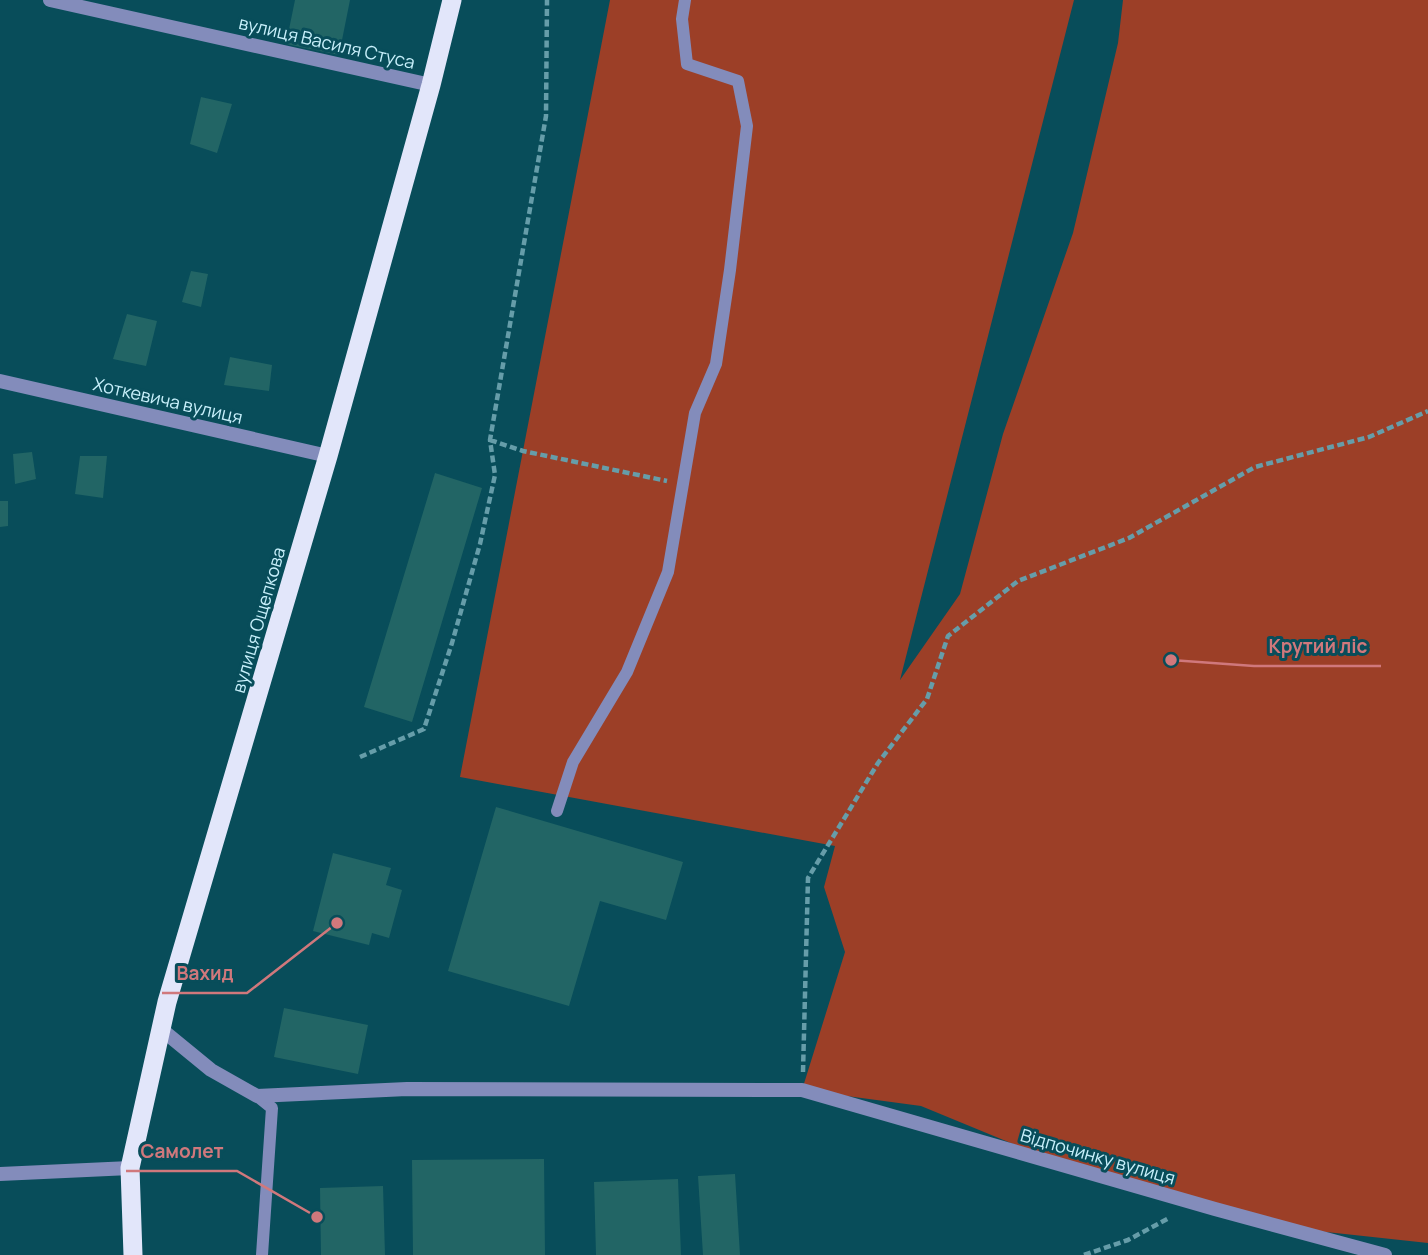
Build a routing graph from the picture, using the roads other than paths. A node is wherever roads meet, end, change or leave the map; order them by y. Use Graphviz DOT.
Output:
graph roads {
  1 [pos="50,0"];
  2 [pos="452,0"];
  3 [pos="685,0"];
  4 [pos="431,85"];
  5 [pos="0,381"];
  6 [pos="328,456"];
  7 [pos="557,811"];
  8 [pos="161,1029"];
  9 [pos="257,1096"];
  10 [pos="130,1168"];
  11 [pos="0,1174"];
  12 [pos="133,1255"];
  13 [pos="262,1255"];
  14 [pos="1385,1255"];
  1 -- 4 [label="street, вулиця Василя Стуса"];
  2 -- 4 [label="highway, вулиця Ощепкова"];
  3 -- 7 [label="lane"];
  4 -- 6 [label="highway, вулиця Ощепкова"];
  5 -- 6 [label="street, Хоткевича вулиця"];
  6 -- 8 [label="highway, вулиця Ощепкова"];
  8 -- 9 [label="street"];
  8 -- 10 [label="highway, вулиця Ощепкова"];
  9 -- 13 [label="lane"];
  9 -- 14 [label="street, Відпочинку вулиця"];
  10 -- 11 [label="street"];
  10 -- 12 [label="highway, вулиця Ощепкова"];
}
